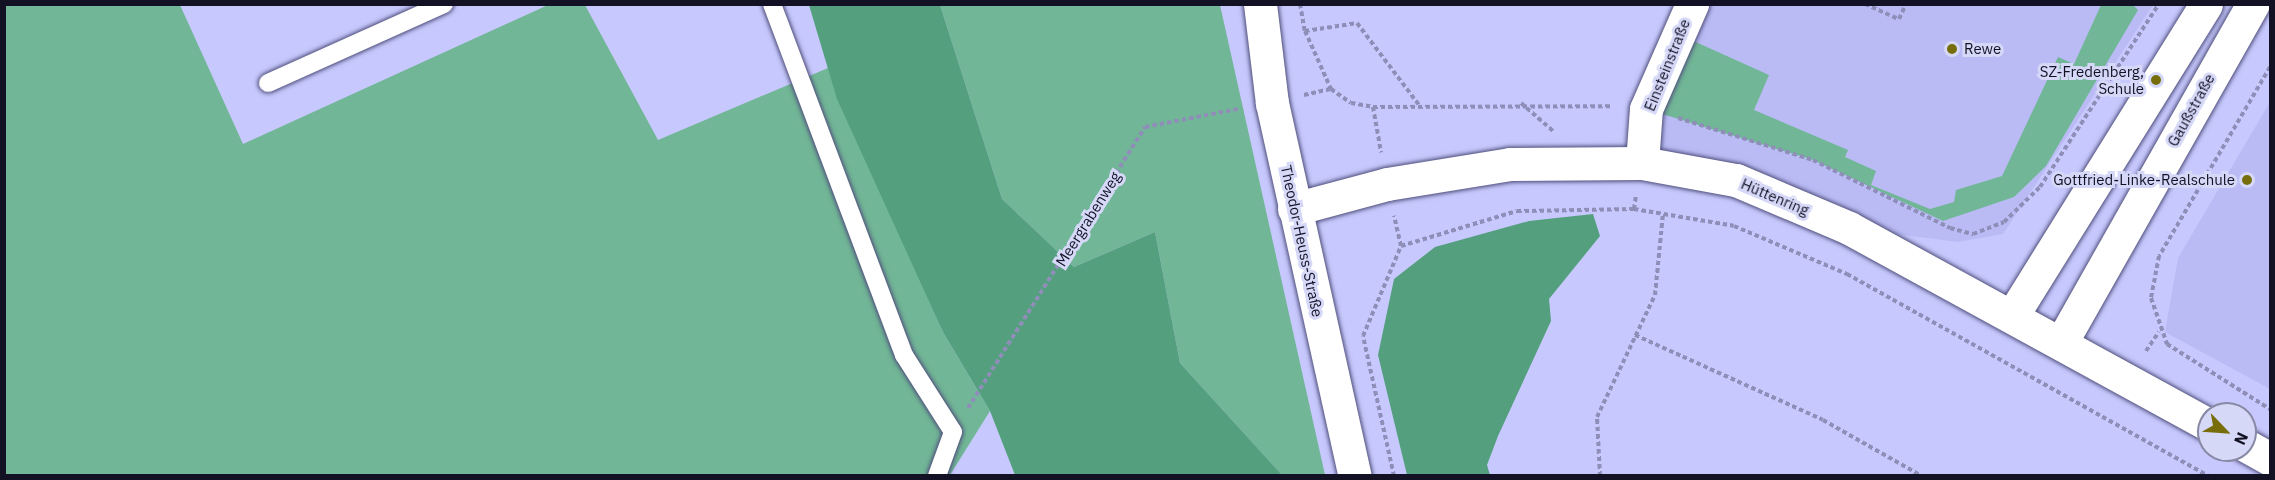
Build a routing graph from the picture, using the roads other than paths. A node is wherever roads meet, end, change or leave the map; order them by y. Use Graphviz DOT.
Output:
graph roads {
  1 [pos="444,4"];
  2 [pos="772,4"];
  3 [pos="1260,4"];
  4 [pos="1692,4"];
  5 [pos="2206,4"];
  6 [pos="2253,4"];
  7 [pos="268,83"];
  8 [pos="1642,163"];
  9 [pos="1294,209"];
  10 [pos="2012,316"];
  11 [pos="2061,343"];
  12 [pos="2197,418"];
  13 [pos="2257,451"];
  14 [pos="2271,459"];
  15 [pos="937,476"];
  16 [pos="1355,476"];
  1 -- 7 [label="lane"];
  2 -- 15 [label="lane"];
  3 -- 9 [label="street, Theodor-Heuss-Straße"];
  4 -- 8 [label="street, Einsteinstraße"];
  5 -- 10 [label="street"];
  6 -- 11 [label="street, Gaußstraße"];
  8 -- 9 [label="street, Hüttenring"];
  8 -- 10 [label="street, Hüttenring"];
  9 -- 16 [label="street, Theodor-Heuss-Straße"];
  10 -- 11 [label="street, Hüttenring"];
  11 -- 12 [label="street, Hüttenring"];
  13 -- 14 [label="street"];
}
